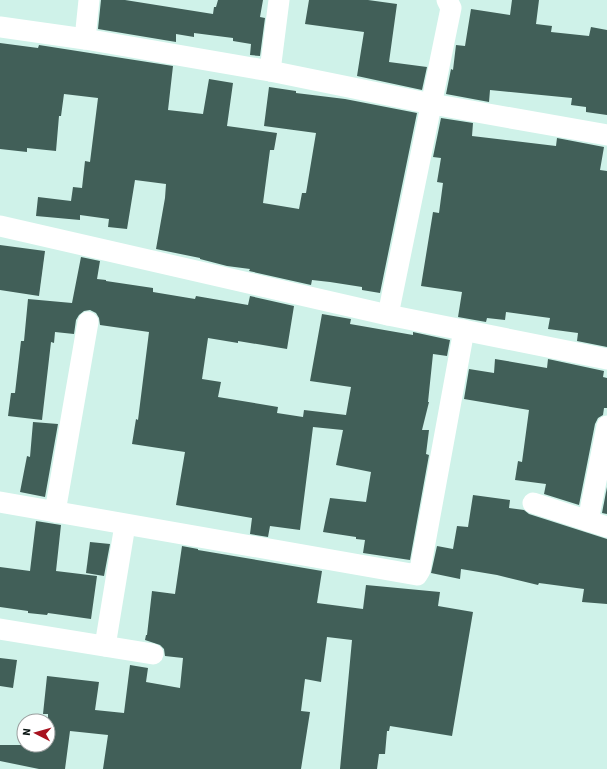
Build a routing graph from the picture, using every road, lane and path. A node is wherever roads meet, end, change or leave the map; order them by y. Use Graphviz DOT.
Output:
graph roads {
  1 [pos="89,0"];
  2 [pos="280,0"];
  3 [pos="447,0"];
  4 [pos="0,27"];
  5 [pos="85,39"];
  6 [pos="270,70"];
  7 [pos="432,104"];
  8 [pos="607,135"];
  9 [pos="0,226"];
  10 [pos="388,315"];
  11 [pos="88,322"];
  12 [pos="464,330"];
  13 [pos="607,359"];
  14 [pos="607,426"];
  15 [pos="0,502"];
  16 [pos="533,503"];
  17 [pos="55,512"];
  18 [pos="125,524"];
  19 [pos="598,524"];
  20 [pos="0,629"];
  21 [pos="105,646"];
  22 [pos="154,654"];
  1 -- 5 [label="street"];
  2 -- 6 [label="street"];
  3 -- 7 [label="street"];
  4 -- 5 [label="street"];
  5 -- 6 [label="street"];
  6 -- 7 [label="street"];
  7 -- 8 [label="street"];
  7 -- 10 [label="street"];
  9 -- 10 [label="street"];
  10 -- 12 [label="street"];
  11 -- 17 [label="street"];
  12 -- 13 [label="street"];
  12 -- 18 [label="street"];
  14 -- 19 [label="street"];
  15 -- 17 [label="street"];
  16 -- 19 [label="street"];
  17 -- 18 [label="street"];
  18 -- 21 [label="street"];
  20 -- 21 [label="street"];
  21 -- 22 [label="street"];
}
